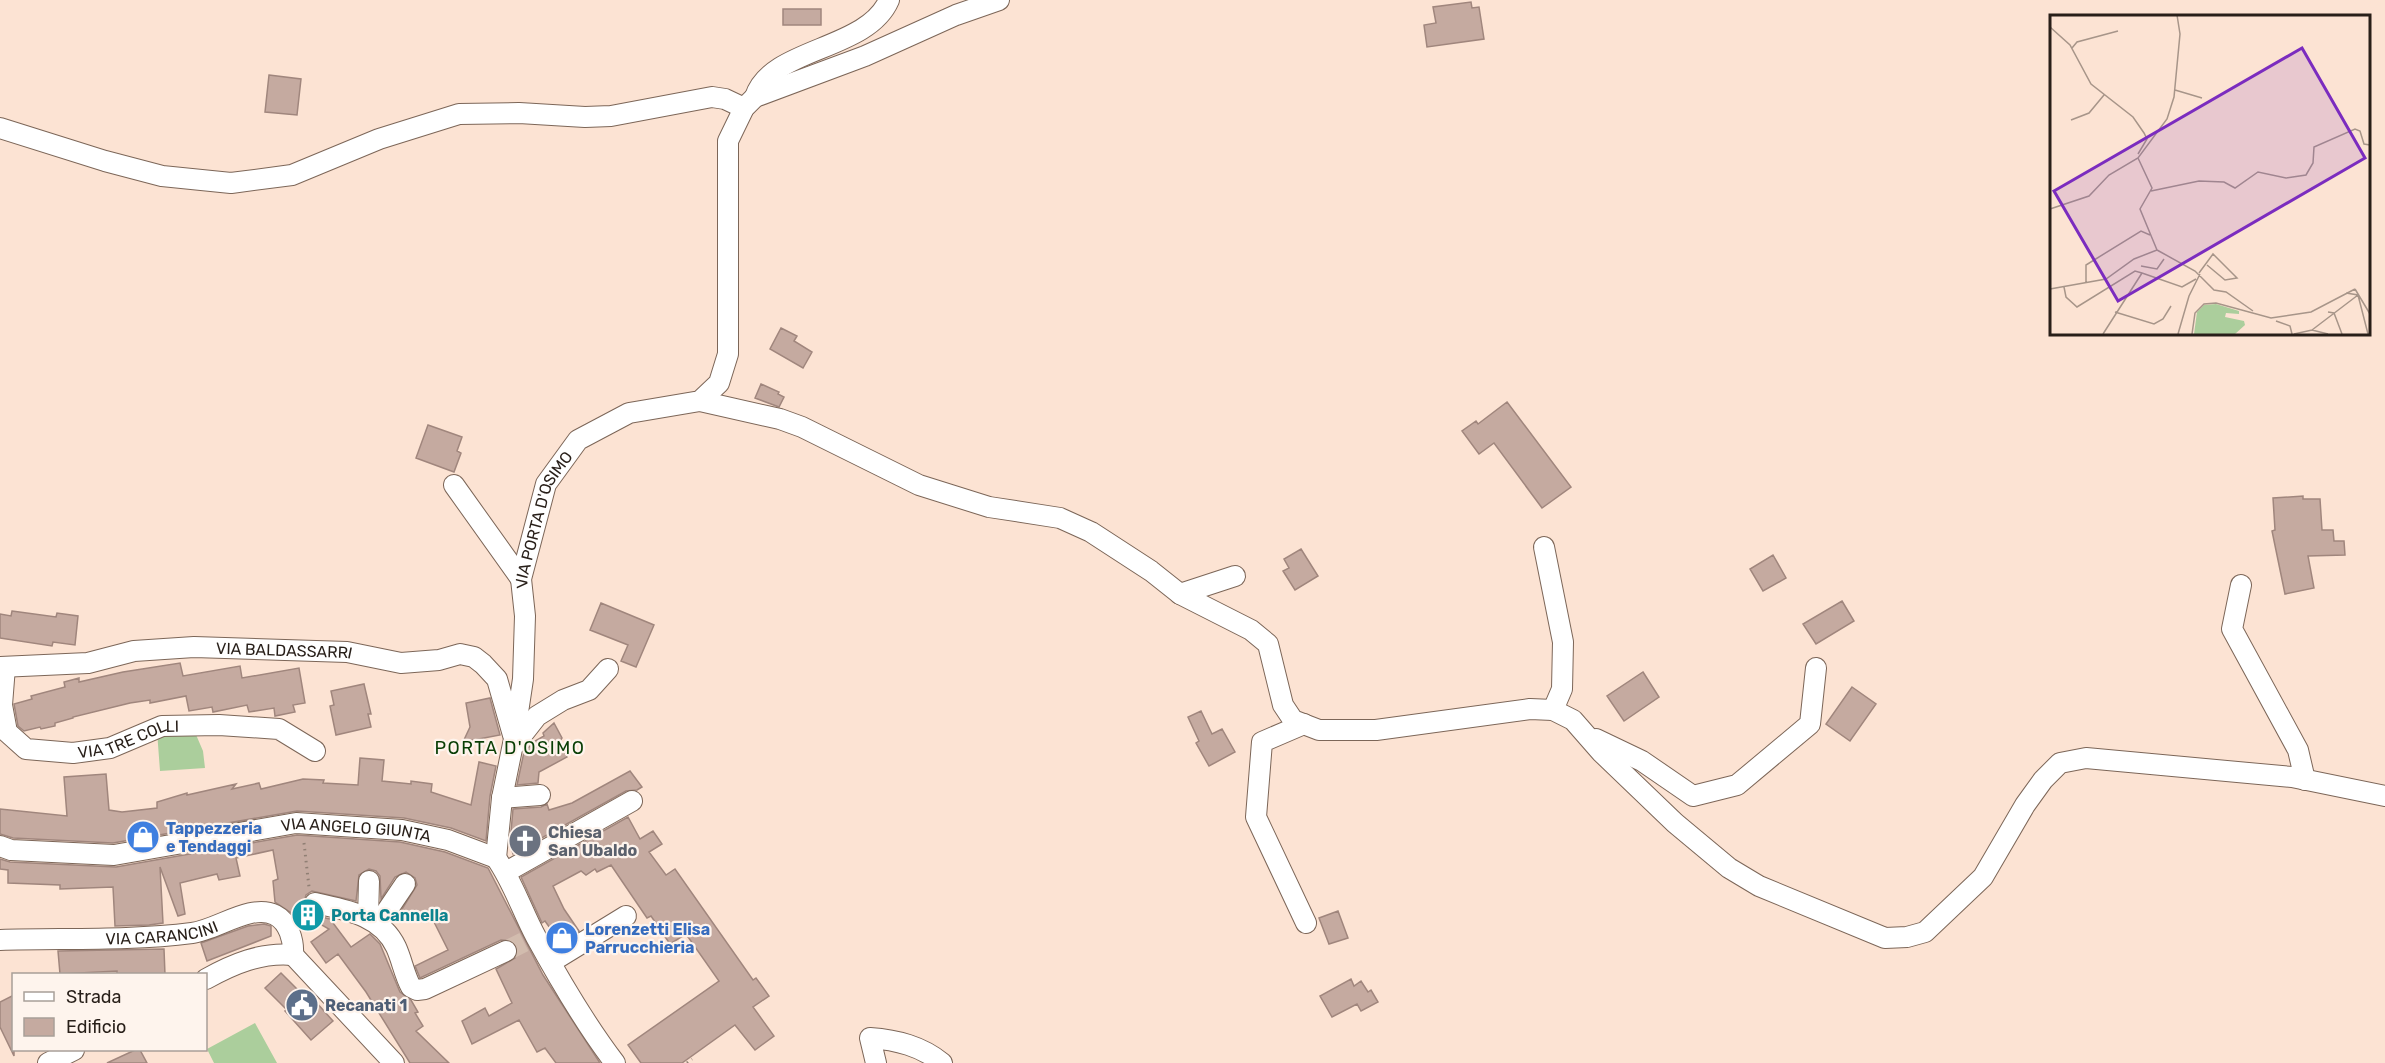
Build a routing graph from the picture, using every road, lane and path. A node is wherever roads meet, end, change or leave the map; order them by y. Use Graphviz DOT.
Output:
graph roads {
  1 [pos="889,0"];
  2 [pos="999,0"];
  3 [pos="749,102"];
  4 [pos="0,128"];
  5 [pos="699,401"];
  6 [pos="454,485"];
  7 [pos="1544,547"];
  8 [pos="1236,576"];
  9 [pos="521,579"];
  10 [pos="2241,585"];
  11 [pos="1180,594"];
  12 [pos="2,667"];
  13 [pos="1816,668"];
  14 [pos="608,669"];
  15 [pos="1553,710"];
  16 [pos="1304,724"];
  17 [pos="1585,734"];
  18 [pos="514,743"];
  19 [pos="315,751"];
  20 [pos="2305,780"];
  21 [pos="540,795"];
  22 [pos="2385,796"];
  23 [pos="502,798"];
  24 [pos="632,801"];
  25 [pos="302,823"];
  26 [pos="0,846"];
  27 [pos="501,865"];
  28 [pos="369,881"];
  29 [pos="405,884"];
  30 [pos="315,903"];
  31 [pos="626,916"];
  32 [pos="374,921"];
  33 [pos="1306,923"];
  34 [pos="0,940"];
  35 [pos="506,951"];
  36 [pos="293,955"];
  37 [pos="551,962"];
  38 [pos="207,979"];
  39 [pos="72,1051"];
  40 [pos="692,1059"];
  41 [pos="48,1063"];
  42 [pos="394,1063"];
  43 [pos="615,1063"];
  44 [pos="687,1063"];
  45 [pos="876,1063"];
  46 [pos="942,1063"];
  1 -- 3 [label="street"];
  2 -- 3 [label="street"];
  3 -- 4 [label="street"];
  3 -- 5 [label="street"];
  5 -- 9 [label="street, VIA PORTA D'OSIMO"];
  5 -- 11 [label="street"];
  6 -- 9 [label="street"];
  7 -- 15 [label="street"];
  8 -- 11 [label="street"];
  9 -- 18 [label="street, VIA PORTA D'OSIMO"];
  10 -- 20 [label="street"];
  11 -- 16 [label="street"];
  12 -- 18 [label="street, VIA BALDASSARRI"];
  12 -- 19 [label="street, VIA TRE COLLI"];
  13 -- 17 [label="street"];
  14 -- 18 [label="street"];
  15 -- 16 [label="street"];
  15 -- 17 [label="street"];
  16 -- 33 [label="street"];
  17 -- 20 [label="street"];
  18 -- 23 [label="street, VIA PORTA D'OSIMO"];
  20 -- 22 [label="street"];
  21 -- 23 [label="street"];
  23 -- 27 [label="street, VIA PORTA D'OSIMO"];
  24 -- 27 [label="street"];
  25 -- 26 [label="street, VIA ANGELO GIUNTA"];
  25 -- 27 [label="street, VIA ANGELO GIUNTA"];
  25 -- 30 [label="path"];
  27 -- 37 [label="street"];
  28 -- 32 [label="street"];
  29 -- 32 [label="street"];
  30 -- 32 [label="street"];
  31 -- 37 [label="street"];
  32 -- 35 [label="street"];
  34 -- 36 [label="street, VIA CARANCINI"];
  36 -- 38 [label="street"];
  36 -- 42 [label="street"];
  37 -- 43 [label="street"];
  39 -- 41 [label="street"];
  40 -- 44 [label="path"];
  45 -- 46 [label="street"];
}
